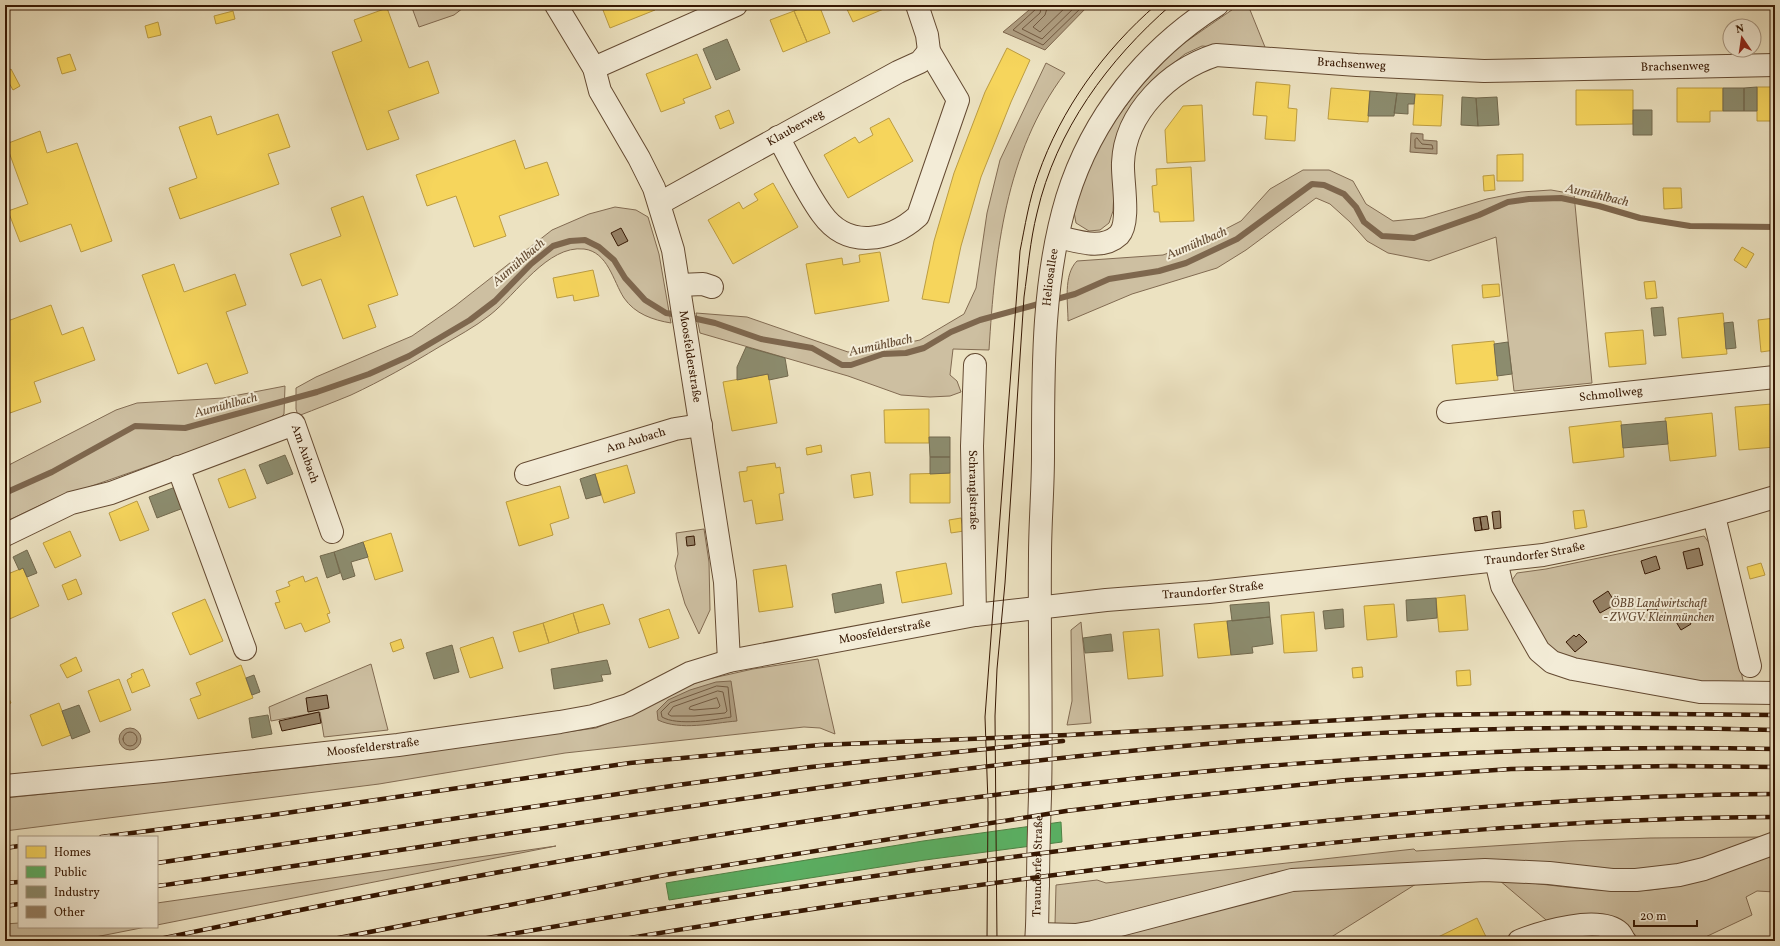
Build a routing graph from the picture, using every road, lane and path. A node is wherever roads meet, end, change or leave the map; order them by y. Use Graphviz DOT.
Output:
graph roads {
  1 [pos="556,5"];
  2 [pos="736,5"];
  3 [pos="917,5"];
  4 [pos="1217,5"];
  5 [pos="929,51"];
  6 [pos="1775,64"];
  7 [pos="594,68"];
  8 [pos="778,137"];
  9 [pos="660,203"];
  10 [pos="1058,237"];
  11 [pos="679,285"];
  12 [pos="712,287"];
  13 [pos="975,365"];
  14 [pos="1775,377"];
  15 [pos="1448,412"];
  16 [pos="701,425"];
  17 [pos="178,467"];
  18 [pos="526,474"];
  19 [pos="1775,497"];
  20 [pos="1714,516"];
  21 [pos="332,532"];
  22 [pos="5,535"];
  23 [pos="1496,561"];
  24 [pos="1041,607"];
  25 [pos="975,615"];
  26 [pos="244,649"];
  27 [pos="729,661"];
  28 [pos="1750,666"];
  29 [pos="1775,693"];
  30 [pos="5,786"];
  31 [pos="1775,843"];
  32 [pos="1036,938"];
  33 [pos="1519,941"];
  34 [pos="1625,941"];
  1 -- 7 [label="street, Moosfelderstraße"];
  2 -- 7 [label="street"];
  3 -- 5 [label="street"];
  4 -- 10 [label="street, Heliosallee"];
  5 -- 8 [label="street, Klauberweg"];
  5 -- 8 [label="street"];
  6 -- 10 [label="street, Brachsenweg"];
  7 -- 9 [label="street, Moosfelderstraße"];
  8 -- 9 [label="street, Klauberweg"];
  9 -- 11 [label="street, Moosfelderstraße"];
  10 -- 24 [label="street, Heliosallee"];
  11 -- 12 [label="street"];
  11 -- 16 [label="street, Moosfelderstraße"];
  13 -- 25 [label="street, Schranglstraße"];
  14 -- 15 [label="street, Schmollweg"];
  16 -- 18 [label="street, Am Aubach"];
  16 -- 27 [label="street, Moosfelderstraße"];
  17 -- 21 [label="street, Am Aubach"];
  17 -- 22 [label="street, Am Aubach"];
  17 -- 26 [label="street"];
  19 -- 20 [label="street, Traundorfer Straße"];
  20 -- 23 [label="street, Traundorfer Straße"];
  20 -- 28 [label="street"];
  23 -- 24 [label="street, Traundorfer Straße"];
  23 -- 29 [label="street"];
  24 -- 25 [label="street, Moosfelderstraße"];
  24 -- 32 [label="street, Traundorfer Straße"];
  25 -- 27 [label="street, Moosfelderstraße"];
  27 -- 30 [label="street, Moosfelderstraße"];
  31 -- 32 [label="street"];
  33 -- 34 [label="street"];
}
